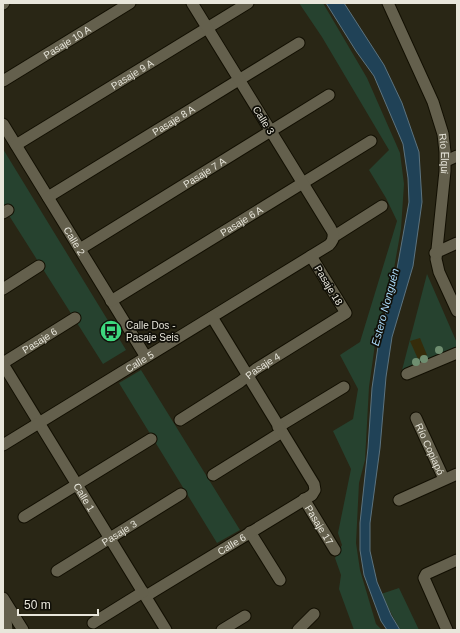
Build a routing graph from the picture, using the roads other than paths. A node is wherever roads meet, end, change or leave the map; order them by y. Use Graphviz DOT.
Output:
graph roads {
  1 [pos="130,3"];
  2 [pos="192,3"];
  3 [pos="248,3"];
  4 [pos="388,3"];
  5 [pos="207,28"];
  6 [pos="299,43"];
  7 [pos="239,80"];
  8 [pos="3,81"];
  9 [pos="329,95"];
  10 [pos="3,124"];
  11 [pos="271,131"];
  12 [pos="371,141"];
  13 [pos="16,145"];
  14 [pos="457,156"];
  15 [pos="446,161"];
  16 [pos="303,183"];
  17 [pos="48,197"];
  18 [pos="382,206"];
  19 [pos="333,237"];
  20 [pos="457,243"];
  21 [pos="80,249"];
  22 [pos="435,253"];
  23 [pos="311,256"];
  24 [pos="40,266"];
  25 [pos="3,289"];
  26 [pos="111,301"];
  27 [pos="457,311"];
  28 [pos="346,313"];
  29 [pos="212,317"];
  30 [pos="76,318"];
  31 [pos="457,353"];
  32 [pos="146,357"];
  33 [pos="3,363"];
  34 [pos="407,374"];
  35 [pos="248,376"];
  36 [pos="344,387"];
  37 [pos="416,418"];
  38 [pos="180,420"];
  39 [pos="39,423"];
  40 [pos="280,429"];
  41 [pos="151,438"];
  42 [pos="3,445"];
  43 [pos="457,474"];
  44 [pos="213,475"];
  45 [pos="444,479"];
  46 [pos="77,484"];
  47 [pos="181,494"];
  48 [pos="304,499"];
  49 [pos="399,500"];
  50 [pos="24,517"];
  51 [pos="250,532"];
  52 [pos="110,538"];
  53 [pos="335,550"];
  54 [pos="457,560"];
  55 [pos="57,571"];
  56 [pos="280,580"];
  57 [pos="144,594"];
  58 [pos="3,599"];
  59 [pos="314,614"];
  60 [pos="245,616"];
  61 [pos="93,623"];
  62 [pos="7,630"];
  63 [pos="22,630"];
  64 [pos="166,630"];
  65 [pos="222,630"];
  66 [pos="298,630"];
  67 [pos="447,630"];
  1 -- 8 [label="street, Pasaje 10 A"];
  2 -- 5 [label="street, Calle 3"];
  3 -- 5 [label="street, Pasaje 9 A"];
  4 -- 15 [label="street, Río Elqui"];
  5 -- 7 [label="street, Calle 3"];
  5 -- 13 [label="street, Pasaje 9 A"];
  6 -- 7 [label="street, Pasaje 8 A"];
  7 -- 11 [label="street, Calle 3"];
  7 -- 17 [label="street, Pasaje 8 A"];
  9 -- 11 [label="street, Pasaje 7 A"];
  10 -- 13 [label="street, Calle 2"];
  11 -- 16 [label="street, Calle 3"];
  11 -- 21 [label="street, Pasaje 7 A"];
  12 -- 16 [label="street, Pasaje 6 A"];
  13 -- 17 [label="street, Calle 2"];
  14 -- 15 [label="street"];
  15 -- 22 [label="street, Río Elqui"];
  16 -- 19 [label="street, Calle 3"];
  16 -- 26 [label="street, Pasaje 6 A"];
  17 -- 21 [label="street, Calle 2"];
  18 -- 19 [label="street, Calle 5"];
  19 -- 23 [label="street, Calle 5"];
  20 -- 22 [label="street"];
  21 -- 26 [label="street, Calle 2"];
  22 -- 27 [label="street, Río Elqui"];
  23 -- 28 [label="street, Pasaje 18"];
  23 -- 29 [label="street, Calle 5"];
  24 -- 25 [label="street"];
  26 -- 32 [label="street, Calle 2"];
  28 -- 35 [label="street, Pasaje 4"];
  29 -- 32 [label="street, Calle 5"];
  29 -- 35 [label="street"];
  30 -- 33 [label="street, Pasaje 6"];
  31 -- 34 [label="street"];
  32 -- 39 [label="street, Calle 5"];
  33 -- 39 [label="street, Calle 1"];
  35 -- 38 [label="street, Pasaje 4"];
  35 -- 40 [label="street"];
  36 -- 40 [label="street"];
  37 -- 45 [label="street, Río Copiapó"];
  39 -- 42 [label="street, Calle 5"];
  39 -- 46 [label="street, Calle 1"];
  40 -- 44 [label="street"];
  40 -- 48 [label="street, Calle 6"];
  41 -- 46 [label="street"];
  43 -- 45 [label="street"];
  45 -- 49 [label="street"];
  46 -- 50 [label="street"];
  46 -- 52 [label="street, Calle 1"];
  47 -- 52 [label="street, Pasaje 3"];
  48 -- 51 [label="street, Calle 6"];
  48 -- 53 [label="street, Pasaje 17"];
  51 -- 56 [label="street"];
  51 -- 57 [label="street, Calle 6"];
  52 -- 55 [label="street, Pasaje 3"];
  52 -- 57 [label="street, Calle 1"];
  54 -- 67 [label="street"];
  57 -- 61 [label="street, Calle 6"];
  57 -- 64 [label="street, Calle 1"];
  58 -- 62 [label="street"];
  58 -- 63 [label="street"];
  59 -- 66 [label="street"];
  60 -- 65 [label="street"];
}
